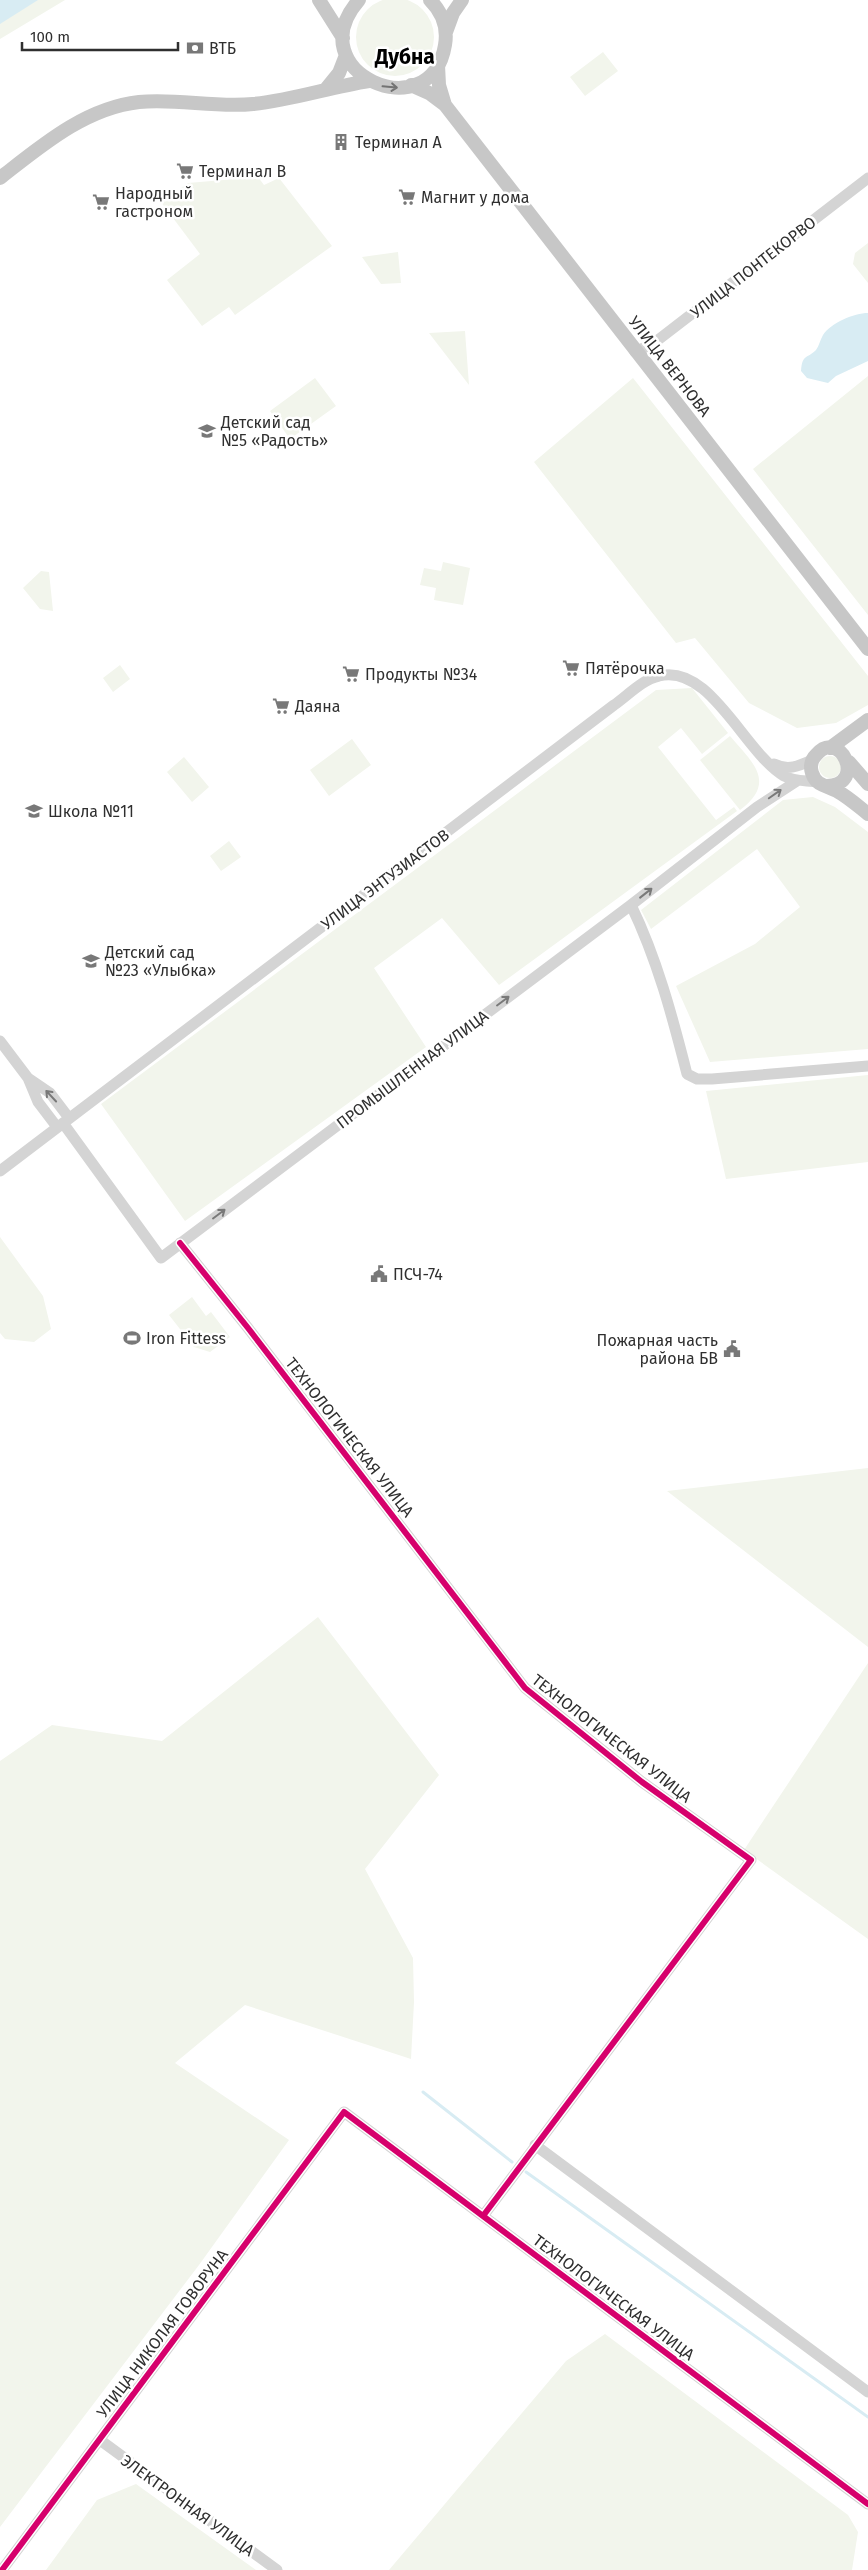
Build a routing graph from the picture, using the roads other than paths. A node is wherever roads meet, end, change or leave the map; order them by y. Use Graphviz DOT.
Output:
graph roads {
  1 [pos="319,0"];
  2 [pos="348,0"];
  3 [pos="359,0"];
  4 [pos="430,0"];
  5 [pos="462,0"];
  6 [pos="348,15"];
  7 [pos="446,32"];
  8 [pos="343,38"];
  9 [pos="346,55"];
  10 [pos="438,65"];
  11 [pos="369,82"];
  12 [pos="411,86"];
  13 [pos="326,89"];
  14 [pos="445,105"];
  15 [pos="0,178"];
  16 [pos="868,178"];
  17 [pos="635,352"];
  18 [pos="868,649"];
  19 [pos="865,722"];
  20 [pos="830,748"];
  21 [pos="763,759"];
  22 [pos="848,759"];
  23 [pos="812,760"];
  24 [pos="797,781"];
  25 [pos="822,784"];
  26 [pos="868,784"];
  27 [pos="868,814"];
  28 [pos="631,905"];
  29 [pos="0,1041"];
  30 [pos="868,1066"];
  31 [pos="63,1123"];
  32 [pos="0,1171"];
  33 [pos="180,1243"];
  34 [pos="344,2112"];
  35 [pos="535,2145"];
  36 [pos="483,2216"];
  37 [pos="868,2392"];
  38 [pos="100,2440"];
  39 [pos="868,2504"];
  40 [pos="2,2570"];
  41 [pos="277,2570"];
  1 -- 8 [label="main road"];
  2 -- 6 [label="main road"];
  3 -- 6 [label="main road"];
  4 -- 7 [label="main road"];
  5 -- 7 [label="main road"];
  6 -- 8 [label="main road"];
  7 -- 10 [label="main road"];
  8 -- 9 [label="main road"];
  9 -- 11 [label="main road"];
  9 -- 13 [label="main road"];
  10 -- 12 [label="main road"];
  10 -- 14 [label="main road, УЛИЦА ВЕРНОВА"];
  11 -- 12 [label="main road, one-way"];
  11 -- 13 [label="main road"];
  12 -- 14 [label="main road, УЛИЦА ВЕРНОВА"];
  13 -- 15 [label="main road"];
  14 -- 17 [label="main road, УЛИЦА ВЕРНОВА"];
  16 -- 17 [label="street, УЛИЦА ПОНТЕКОРВО"];
  17 -- 18 [label="main road, УЛИЦА ВЕРНОВА"];
  19 -- 20 [label="main road"];
  19 -- 22 [label="main road"];
  20 -- 22 [label="main road"];
  20 -- 23 [label="main road"];
  21 -- 23 [label="street, УЛИЦА ЭНТУЗИАСТОВ"];
  21 -- 24 [label="street, УЛИЦА ЭНТУЗИАСТОВ"];
  21 -- 31 [label="street, УЛИЦА ЭНТУЗИАСТОВ"];
  22 -- 25 [label="main road"];
  22 -- 26 [label="main road"];
  23 -- 25 [label="main road"];
  24 -- 25 [label="street, УЛИЦА ЭНТУЗИАСТОВ"];
  28 -- 24 [label="street, ПРОМЫШЛЕННАЯ УЛИЦА, one-way"];
  25 -- 27 [label="main road"];
  28 -- 30 [label="street"];
  33 -- 28 [label="street, ПРОМЫШЛЕННАЯ УЛИЦА, one-way"];
  29 -- 31 [label="street"];
  31 -- 32 [label="street, УЛИЦА ЭНТУЗИАСТОВ"];
  31 -- 33 [label="street, ПРОМЫШЛЕННАЯ УЛИЦА"];
  33 -- 35 [label="street, ТЕХНОЛОГИЧЕСКАЯ УЛИЦА"];
  34 -- 36 [label="street, ТЕХНОЛОГИЧЕСКАЯ УЛИЦА"];
  34 -- 38 [label="street, УЛИЦА НИКОЛАЯ ГОВОРУНА"];
  35 -- 36 [label="street"];
  35 -- 37 [label="street"];
  36 -- 39 [label="street, ТЕХНОЛОГИЧЕСКАЯ УЛИЦА"];
  38 -- 40 [label="street, УЛИЦА НИКОЛАЯ ГОВОРУНА"];
  38 -- 41 [label="street, ЭЛЕКТРОННАЯ УЛИЦА"];
}
